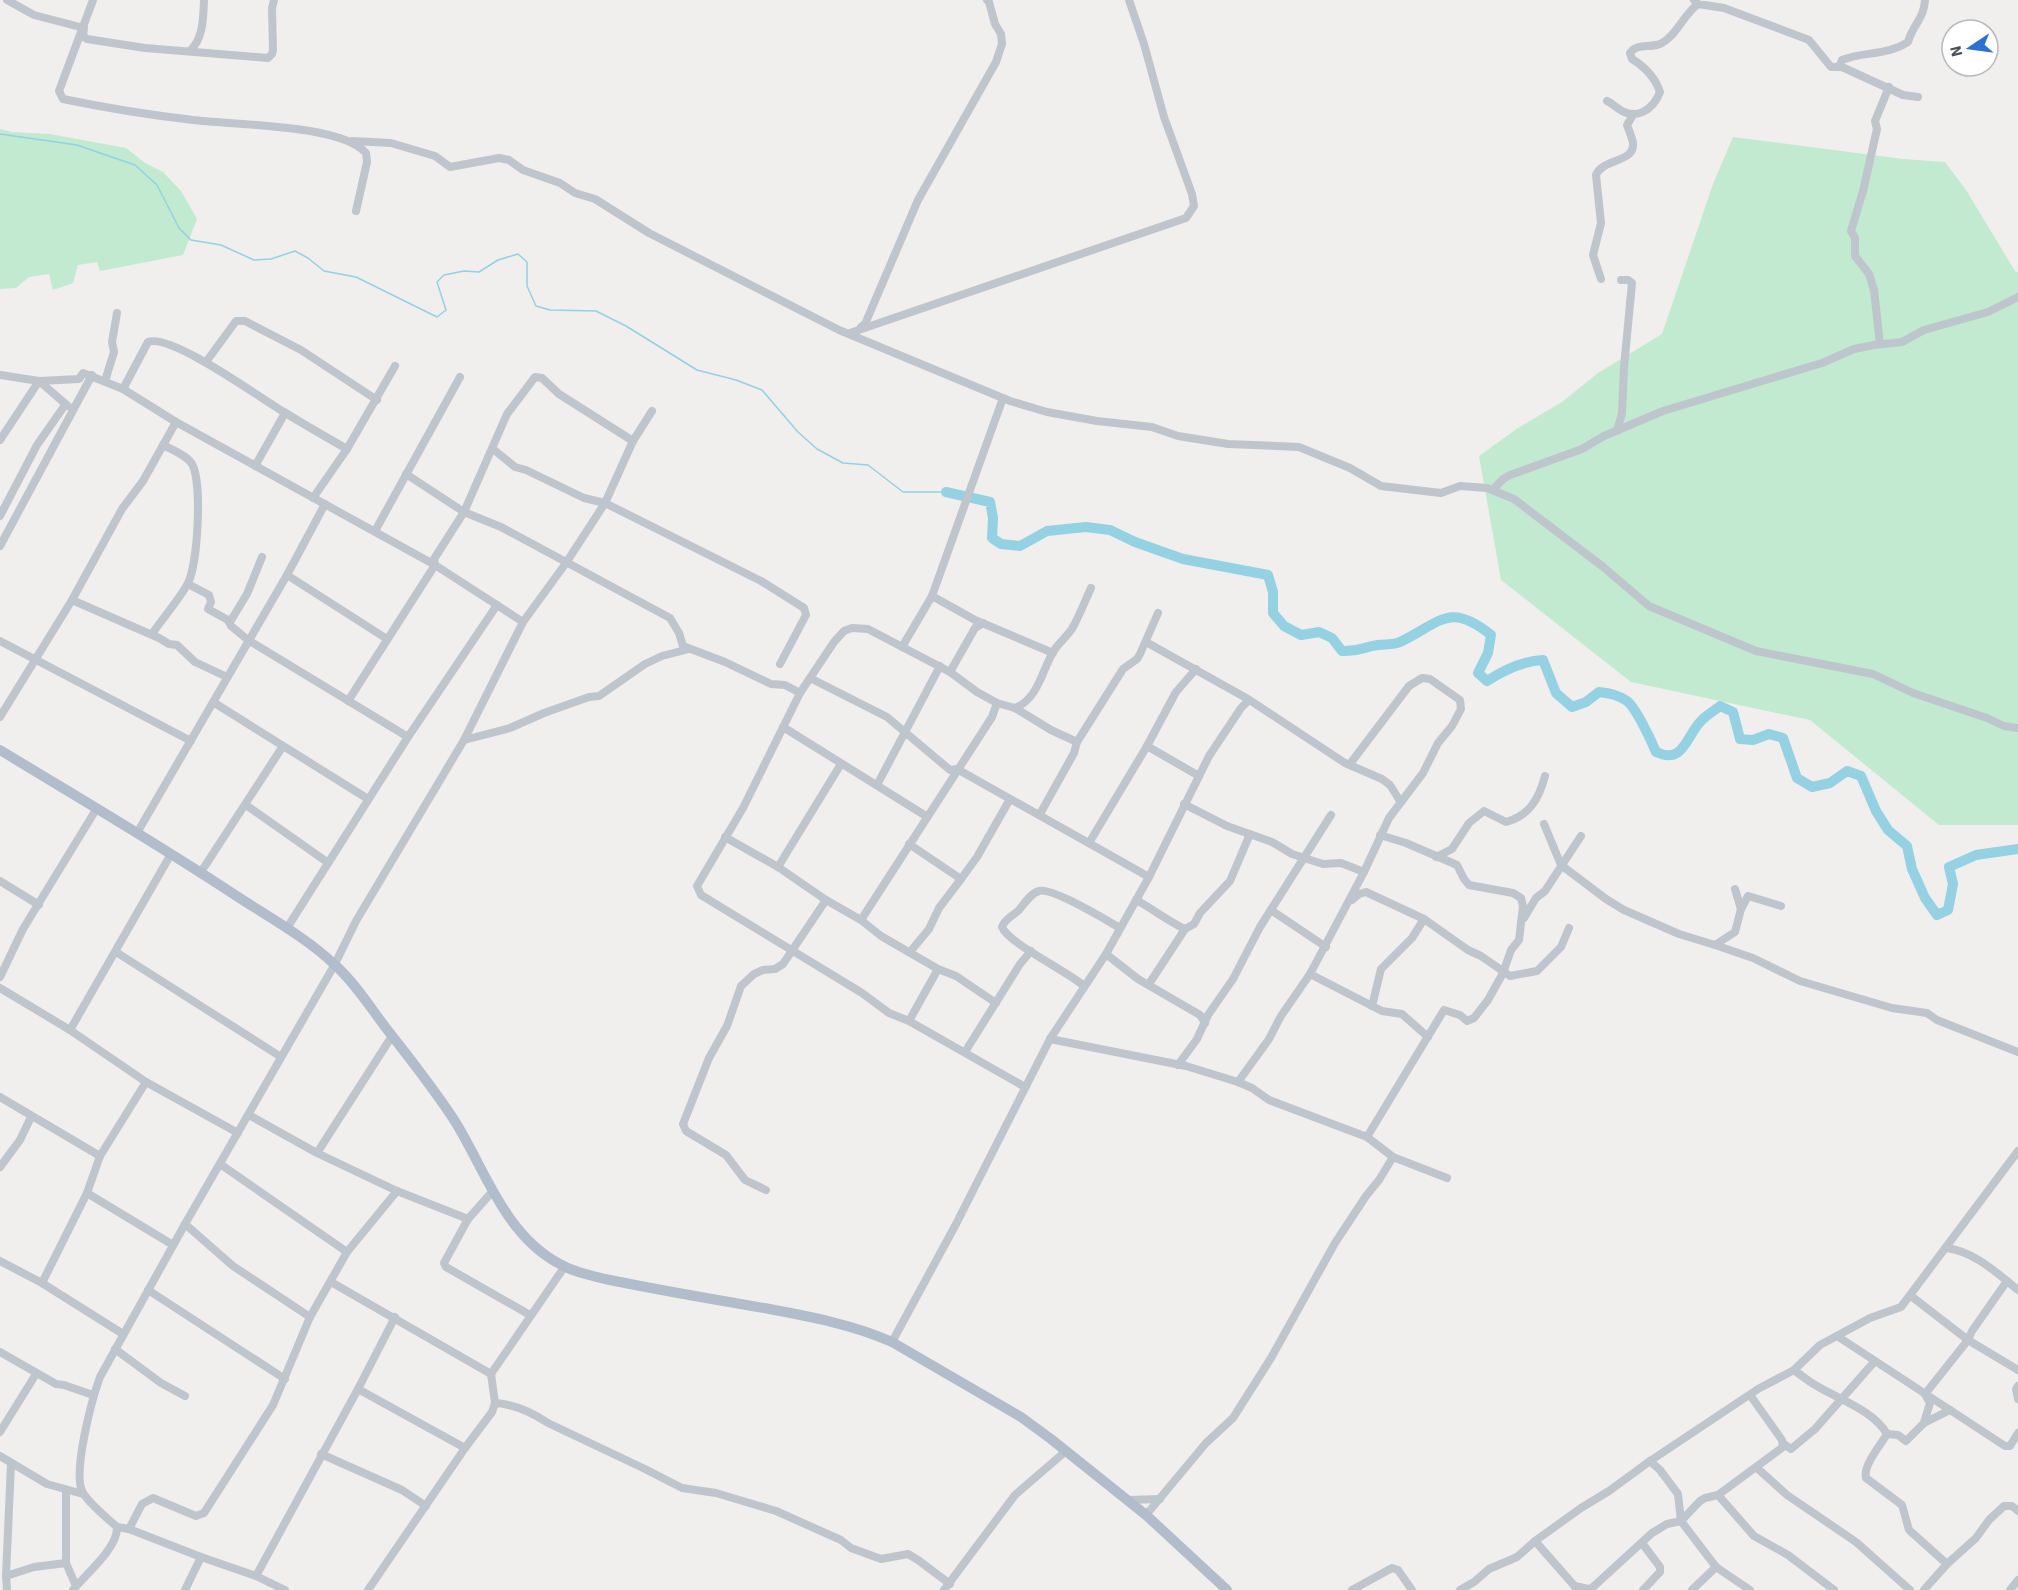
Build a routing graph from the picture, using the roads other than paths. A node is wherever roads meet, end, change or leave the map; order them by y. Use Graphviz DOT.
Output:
graph roads {
  1 [pos="7,0"];
  2 [pos="93,0"];
  3 [pos="204,0"];
  4 [pos="274,0"];
  5 [pos="987,0"];
  6 [pos="1129,0"];
  7 [pos="1925,0"];
  8 [pos="1696,2"];
  9 [pos="1714,3"];
  10 [pos="84,28"];
  11 [pos="196,49"];
  12 [pos="1839,67"];
  13 [pos="1889,87"];
  14 [pos="1918,97"];
  15 [pos="1607,101"];
  16 [pos="1633,115"];
  17 [pos="352,141"];
  18 [pos="356,211"];
  19 [pos="1601,279"];
  20 [pos="1620,280"];
  21 [pos="2018,297"];
  22 [pos="117,313"];
  23 [pos="850,333"];
  24 [pos="1880,344"];
  25 [pos="206,362"];
  26 [pos="395,366"];
  27 [pos="0,375"];
  28 [pos="92,375"];
  29 [pos="460,377"];
  30 [pos="39,381"];
  31 [pos="105,381"];
  32 [pos="123,389"];
  33 [pos="1003,398"];
  34 [pos="377,400"];
  35 [pos="64,405"];
  36 [pos="76,408"];
  37 [pos="652,411"];
  38 [pos="285,413"];
  39 [pos="176,422"];
  40 [pos="1617,431"];
  41 [pos="0,440"];
  42 [pos="633,441"];
  43 [pos="164,445"];
  44 [pos="493,448"];
  45 [pos="347,449"];
  46 [pos="255,466"];
  47 [pos="406,474"];
  48 [pos="1493,490"];
  49 [pos="313,498"];
  50 [pos="605,503"];
  51 [pos="325,504"];
  52 [pos="464,512"];
  53 [pos="0,516"];
  54 [pos="4,531"];
  55 [pos="375,531"];
  56 [pos="0,546"];
  57 [pos="262,557"];
  58 [pos="566,562"];
  59 [pos="435,565"];
  60 [pos="287,575"];
  61 [pos="188,584"];
  62 [pos="1090,588"];
  63 [pos="932,596"];
  64 [pos="72,600"];
  65 [pos="496,605"];
  66 [pos="1158,613"];
  67 [pos="230,622"];
  68 [pos="523,622"];
  69 [pos="978,624"];
  70 [pos="152,634"];
  71 [pos="387,639"];
  72 [pos="248,640"];
  73 [pos="0,641"];
  74 [pos="1146,642"];
  75 [pos="902,647"];
  76 [pos="689,649"];
  77 [pos="1053,653"];
  78 [pos="36,660"];
  79 [pos="780,664"];
  80 [pos="940,666"];
  81 [pos="1196,669"];
  82 [pos="950,672"];
  83 [pos="227,677"];
  84 [pos="810,678"];
  85 [pos="800,693"];
  86 [pos="1249,700"];
  87 [pos="348,701"];
  88 [pos="213,702"];
  89 [pos="997,703"];
  90 [pos="1020,709"];
  91 [pos="0,717"];
  92 [pos="783,727"];
  93 [pos="2018,728"];
  94 [pos="904,732"];
  95 [pos="408,737"];
  96 [pos="464,740"];
  97 [pos="191,741"];
  98 [pos="1077,741"];
  99 [pos="283,746"];
  100 [pos="1147,746"];
  101 [pos="0,750"];
  102 [pos="841,764"];
  103 [pos="1350,764"];
  104 [pos="957,769"];
  105 [pos="1199,776"];
  106 [pos="1545,776"];
  107 [pos="877,785"];
  108 [pos="369,799"];
  109 [pos="1010,799"];
  110 [pos="1400,801"];
  111 [pos="1184,804"];
  112 [pos="246,805"];
  113 [pos="97,808"];
  114 [pos="1040,814"];
  115 [pos="1331,815"];
  116 [pos="926,816"];
  117 [pos="1544,825"];
  118 [pos="138,833"];
  119 [pos="1250,834"];
  120 [pos="1380,835"];
  121 [pos="1581,836"];
  122 [pos="725,837"];
  123 [pos="1089,843"];
  124 [pos="909,844"];
  125 [pos="171,854"];
  126 [pos="1436,857"];
  127 [pos="1305,858"];
  128 [pos="327,862"];
  129 [pos="1561,865"];
  130 [pos="778,867"];
  131 [pos="201,872"];
  132 [pos="1364,872"];
  133 [pos="1149,877"];
  134 [pos="961,879"];
  135 [pos="0,881"];
  136 [pos="1735,889"];
  137 [pos="1521,898"];
  138 [pos="1536,898"];
  139 [pos="826,900"];
  140 [pos="1136,900"];
  141 [pos="1348,904"];
  142 [pos="39,905"];
  143 [pos="1780,906"];
  144 [pos="1741,909"];
  145 [pos="1271,910"];
  146 [pos="1425,918"];
  147 [pos="861,920"];
  148 [pos="1521,923"];
  149 [pos="287,928"];
  150 [pos="1120,928"];
  151 [pos="1569,928"];
  152 [pos="1185,929"];
  153 [pos="1715,945"];
  154 [pos="1326,947"];
  155 [pos="792,950"];
  156 [pos="1031,951"];
  157 [pos="116,952"];
  158 [pos="910,952"];
  159 [pos="1106,954"];
  160 [pos="335,964"];
  161 [pos="938,969"];
  162 [pos="1503,973"];
  163 [pos="1310,974"];
  164 [pos="0,977"];
  165 [pos="1149,984"];
  166 [pos="1084,986"];
  167 [pos="0,988"];
  168 [pos="996,1003"];
  169 [pos="1372,1006"];
  170 [pos="1204,1018"];
  171 [pos="909,1021"];
  172 [pos="70,1030"];
  173 [pos="392,1036"];
  174 [pos="1428,1037"];
  175 [pos="1050,1039"];
  176 [pos="965,1052"];
  177 [pos="2018,1052"];
  178 [pos="281,1057"];
  179 [pos="1178,1065"];
  180 [pos="146,1082"];
  181 [pos="1238,1082"];
  182 [pos="1025,1087"];
  183 [pos="0,1097"];
  184 [pos="249,1115"];
  185 [pos="31,1116"];
  186 [pos="238,1133"];
  187 [pos="1366,1137"];
  188 [pos="2018,1152"];
  189 [pos="317,1153"];
  190 [pos="100,1156"];
  191 [pos="1393,1157"];
  192 [pos="220,1164"];
  193 [pos="0,1167"];
  194 [pos="1447,1178"];
  195 [pos="766,1190"];
  196 [pos="397,1191"];
  197 [pos="492,1192"];
  198 [pos="87,1193"];
  199 [pos="468,1219"];
  200 [pos="185,1224"];
  201 [pos="173,1245"];
  202 [pos="1946,1248"];
  203 [pos="347,1252"];
  204 [pos="0,1261"];
  205 [pos="565,1266"];
  206 [pos="2007,1281"];
  207 [pos="331,1282"];
  208 [pos="42,1283"];
  209 [pos="2017,1288"];
  210 [pos="148,1290"];
  211 [pos="1911,1296"];
  212 [pos="530,1315"];
  213 [pos="310,1317"];
  214 [pos="394,1317"];
  215 [pos="123,1334"];
  216 [pos="1836,1336"];
  217 [pos="1968,1340"];
  218 [pos="892,1342"];
  219 [pos="115,1349"];
  220 [pos="0,1352"];
  221 [pos="1875,1361"];
  222 [pos="1794,1370"];
  223 [pos="2018,1370"];
  224 [pos="36,1374"];
  225 [pos="490,1374"];
  226 [pos="285,1379"];
  227 [pos="2018,1386"];
  228 [pos="358,1389"];
  229 [pos="1925,1394"];
  230 [pos="93,1395"];
  231 [pos="1750,1395"];
  232 [pos="185,1396"];
  233 [pos="1841,1398"];
  234 [pos="2018,1399"];
  235 [pos="495,1403"];
  236 [pos="1950,1410"];
  237 [pos="1924,1423"];
  238 [pos="0,1432"];
  239 [pos="2018,1433"];
  240 [pos="1887,1434"];
  241 [pos="1784,1444"];
  242 [pos="465,1448"];
  243 [pos="1066,1451"];
  244 [pos="321,1454"];
  245 [pos="0,1456"];
  246 [pos="1650,1461"];
  247 [pos="11,1464"];
  248 [pos="1756,1468"];
  249 [pos="66,1490"];
  250 [pos="83,1494"];
  251 [pos="1718,1495"];
  252 [pos="1160,1499"];
  253 [pos="1128,1500"];
  254 [pos="426,1506"];
  255 [pos="2018,1511"];
  256 [pos="1146,1515"];
  257 [pos="1681,1521"];
  258 [pos="117,1527"];
  259 [pos="129,1529"];
  260 [pos="1535,1540"];
  261 [pos="1642,1543"];
  262 [pos="201,1557"];
  263 [pos="66,1563"];
  264 [pos="1947,1564"];
  265 [pos="1716,1567"];
  266 [pos="6,1576"];
  267 [pos="256,1576"];
  268 [pos="2018,1580"];
  269 [pos="947,1587"];
  270 [pos="75,1588"];
  271 [pos="1576,1588"];
  272 [pos="8,1590"];
  273 [pos="185,1590"];
  274 [pos="285,1590"];
  275 [pos="368,1590"];
  276 [pos="1227,1590"];
  277 [pos="1352,1590"];
  278 [pos="1412,1590"];
  279 [pos="1460,1590"];
  280 [pos="1643,1590"];
  281 [pos="1692,1590"];
  282 [pos="1750,1590"];
  283 [pos="1834,1590"];
  284 [pos="1910,1590"];
  285 [pos="1924,1590"];
  286 [pos="2010,1590"];
  1 -- 10 [label="street"];
  2 -- 10 [label="street"];
  3 -- 11 [label="street"];
  4 -- 11 [label="street"];
  5 -- 23 [label="street"];
  6 -- 23 [label="street"];
  7 -- 12 [label="street"];
  8 -- 9 [label="street"];
  8 -- 16 [label="street"];
  9 -- 12 [label="street"];
  10 -- 11 [label="street"];
  10 -- 17 [label="street"];
  12 -- 13 [label="street"];
  13 -- 14 [label="street"];
  13 -- 24 [label="street"];
  15 -- 16 [label="street"];
  16 -- 19 [label="street"];
  17 -- 18 [label="street"];
  17 -- 23 [label="street"];
  20 -- 40 [label="street"];
  21 -- 24 [label="street"];
  22 -- 31 [label="street"];
  23 -- 33 [label="street"];
  24 -- 40 [label="street"];
  25 -- 32 [label="street"];
  25 -- 34 [label="street"];
  25 -- 38 [label="street"];
  26 -- 34 [label="street"];
  27 -- 30 [label="street"];
  28 -- 30 [label="street"];
  28 -- 31 [label="street"];
  28 -- 36 [label="street"];
  29 -- 47 [label="street"];
  30 -- 35 [label="street"];
  30 -- 41 [label="street"];
  31 -- 32 [label="street"];
  32 -- 39 [label="street"];
  33 -- 48 [label="street"];
  33 -- 63 [label="street"];
  34 -- 45 [label="street"];
  35 -- 36 [label="street"];
  35 -- 53 [label="street"];
  36 -- 54 [label="street"];
  37 -- 42 [label="street"];
  38 -- 45 [label="street"];
  38 -- 46 [label="street"];
  39 -- 43 [label="street"];
  39 -- 46 [label="street"];
  40 -- 48 [label="street"];
  42 -- 44 [label="street"];
  42 -- 50 [label="street"];
  43 -- 61 [label="street"];
  43 -- 64 [label="street"];
  44 -- 50 [label="street"];
  44 -- 52 [label="street"];
  45 -- 49 [label="street"];
  46 -- 49 [label="street"];
  47 -- 52 [label="street"];
  47 -- 55 [label="street"];
  48 -- 93 [label="street"];
  49 -- 51 [label="street"];
  50 -- 58 [label="street"];
  50 -- 79 [label="street"];
  51 -- 55 [label="street"];
  51 -- 60 [label="street"];
  52 -- 58 [label="street"];
  52 -- 59 [label="street"];
  54 -- 56 [label="street"];
  55 -- 59 [label="street"];
  57 -- 67 [label="street"];
  58 -- 68 [label="street"];
  58 -- 76 [label="street"];
  59 -- 65 [label="street"];
  59 -- 71 [label="street"];
  60 -- 71 [label="street"];
  60 -- 72 [label="street"];
  61 -- 67 [label="street"];
  61 -- 70 [label="street"];
  62 -- 77 [label="street"];
  63 -- 69 [label="street"];
  63 -- 75 [label="street"];
  64 -- 70 [label="street"];
  64 -- 78 [label="street"];
  65 -- 68 [label="street"];
  65 -- 95 [label="street"];
  66 -- 74 [label="street"];
  67 -- 72 [label="street"];
  68 -- 96 [label="street"];
  69 -- 77 [label="street"];
  69 -- 82 [label="street"];
  70 -- 83 [label="street"];
  71 -- 87 [label="street"];
  72 -- 83 [label="street"];
  72 -- 87 [label="street"];
  73 -- 78 [label="street"];
  74 -- 81 [label="street"];
  74 -- 98 [label="street"];
  75 -- 80 [label="street"];
  75 -- 84 [label="street"];
  76 -- 85 [label="street"];
  76 -- 96 [label="street"];
  77 -- 90 [label="street"];
  78 -- 91 [label="street"];
  78 -- 97 [label="street"];
  80 -- 82 [label="street"];
  80 -- 94 [label="street"];
  81 -- 86 [label="street"];
  81 -- 100 [label="street"];
  82 -- 89 [label="street"];
  83 -- 88 [label="street"];
  84 -- 85 [label="street"];
  84 -- 94 [label="street"];
  85 -- 92 [label="street"];
  86 -- 103 [label="street"];
  86 -- 105 [label="street"];
  87 -- 95 [label="street"];
  88 -- 97 [label="street"];
  88 -- 99 [label="street"];
  89 -- 90 [label="street"];
  89 -- 104 [label="street"];
  90 -- 98 [label="street"];
  92 -- 102 [label="street"];
  92 -- 122 [label="street"];
  94 -- 104 [label="street"];
  94 -- 107 [label="street"];
  95 -- 108 [label="street"];
  96 -- 160 [label="street"];
  97 -- 118 [label="street"];
  98 -- 114 [label="street"];
  99 -- 108 [label="street"];
  99 -- 112 [label="street"];
  100 -- 105 [label="street"];
  100 -- 123 [label="street"];
  101 -- 113 [label="main road"];
  102 -- 107 [label="street"];
  102 -- 130 [label="street"];
  103 -- 110 [label="street"];
  103 -- 110 [label="street"];
  104 -- 109 [label="street"];
  104 -- 116 [label="street"];
  105 -- 111 [label="street"];
  106 -- 126 [label="street"];
  107 -- 116 [label="street"];
  108 -- 128 [label="street"];
  109 -- 114 [label="street"];
  109 -- 134 [label="street"];
  110 -- 120 [label="street"];
  111 -- 119 [label="street"];
  111 -- 133 [label="street"];
  112 -- 128 [label="street"];
  112 -- 131 [label="street"];
  113 -- 118 [label="main road"];
  113 -- 142 [label="street"];
  114 -- 123 [label="street"];
  115 -- 127 [label="street"];
  116 -- 124 [label="street"];
  117 -- 129 [label="street"];
  118 -- 125 [label="main road"];
  119 -- 127 [label="street"];
  119 -- 152 [label="street"];
  120 -- 126 [label="street"];
  120 -- 132 [label="street"];
  121 -- 129 [label="street"];
  122 -- 130 [label="street"];
  122 -- 155 [label="street"];
  123 -- 133 [label="street"];
  124 -- 134 [label="street"];
  124 -- 147 [label="street"];
  125 -- 131 [label="main road"];
  125 -- 157 [label="street"];
  126 -- 137 [label="street"];
  127 -- 132 [label="street"];
  127 -- 145 [label="street"];
  128 -- 149 [label="street"];
  129 -- 138 [label="street"];
  129 -- 153 [label="street"];
  130 -- 139 [label="street"];
  131 -- 149 [label="main road"];
  132 -- 141 [label="street"];
  133 -- 140 [label="street"];
  134 -- 158 [label="street"];
  135 -- 142 [label="street"];
  136 -- 144 [label="street"];
  137 -- 138 [label="street"];
  137 -- 148 [label="street"];
  138 -- 148 [label="street"];
  139 -- 147 [label="street"];
  139 -- 155 [label="street"];
  140 -- 150 [label="street"];
  140 -- 152 [label="street"];
  141 -- 146 [label="street"];
  141 -- 154 [label="street"];
  142 -- 164 [label="street"];
  143 -- 144 [label="street"];
  144 -- 153 [label="street"];
  145 -- 154 [label="street"];
  145 -- 170 [label="street"];
  146 -- 162 [label="street"];
  146 -- 169 [label="street"];
  147 -- 158 [label="street"];
  148 -- 162 [label="street"];
  149 -- 160 [label="main road"];
  150 -- 156 [label="street"];
  150 -- 159 [label="street"];
  151 -- 162 [label="street"];
  152 -- 165 [label="street"];
  153 -- 177 [label="street"];
  154 -- 163 [label="street"];
  155 -- 171 [label="street"];
  155 -- 195 [label="street"];
  156 -- 166 [label="street"];
  156 -- 168 [label="street"];
  157 -- 172 [label="street"];
  157 -- 178 [label="street"];
  158 -- 161 [label="street"];
  159 -- 165 [label="street"];
  159 -- 166 [label="street"];
  160 -- 173 [label="main road"];
  160 -- 178 [label="street"];
  161 -- 168 [label="street"];
  161 -- 171 [label="street"];
  162 -- 174 [label="street"];
  163 -- 169 [label="street"];
  163 -- 181 [label="street"];
  165 -- 170 [label="street"];
  166 -- 175 [label="street"];
  167 -- 172 [label="street"];
  168 -- 176 [label="street"];
  169 -- 174 [label="street"];
  170 -- 179 [label="street"];
  171 -- 176 [label="street"];
  172 -- 180 [label="street"];
  173 -- 189 [label="street"];
  173 -- 197 [label="main road"];
  174 -- 187 [label="street"];
  175 -- 179 [label="street"];
  175 -- 182 [label="street"];
  176 -- 182 [label="street"];
  178 -- 184 [label="street"];
  179 -- 181 [label="street"];
  180 -- 186 [label="street"];
  180 -- 190 [label="street"];
  181 -- 187 [label="street"];
  182 -- 218 [label="street"];
  183 -- 185 [label="street"];
  184 -- 186 [label="street"];
  184 -- 189 [label="street"];
  185 -- 190 [label="street"];
  185 -- 193 [label="street"];
  186 -- 192 [label="street"];
  187 -- 191 [label="street"];
  188 -- 202 [label="street"];
  189 -- 196 [label="street"];
  190 -- 198 [label="street"];
  191 -- 194 [label="street"];
  191 -- 252 [label="street"];
  192 -- 200 [label="street"];
  192 -- 203 [label="street"];
  196 -- 199 [label="street"];
  196 -- 203 [label="street"];
  197 -- 199 [label="street"];
  197 -- 205 [label="main road"];
  198 -- 201 [label="street"];
  198 -- 208 [label="street"];
  199 -- 212 [label="street"];
  200 -- 201 [label="street"];
  200 -- 213 [label="street"];
  201 -- 210 [label="street"];
  202 -- 206 [label="street"];
  202 -- 211 [label="street"];
  203 -- 207 [label="street"];
  204 -- 208 [label="street"];
  205 -- 212 [label="street"];
  205 -- 218 [label="main road"];
  206 -- 209 [label="street"];
  206 -- 217 [label="street"];
  207 -- 213 [label="street"];
  207 -- 214 [label="street"];
  208 -- 215 [label="street"];
  210 -- 215 [label="street"];
  210 -- 226 [label="street"];
  211 -- 216 [label="street"];
  211 -- 217 [label="street"];
  212 -- 225 [label="street"];
  213 -- 226 [label="street"];
  214 -- 225 [label="street"];
  214 -- 228 [label="street"];
  215 -- 219 [label="street"];
  216 -- 221 [label="street"];
  216 -- 222 [label="street"];
  217 -- 223 [label="street"];
  217 -- 229 [label="street"];
  218 -- 243 [label="main road"];
  219 -- 230 [label="street"];
  219 -- 232 [label="street"];
  220 -- 224 [label="street"];
  221 -- 229 [label="street"];
  221 -- 233 [label="street"];
  222 -- 231 [label="street"];
  222 -- 233 [label="street"];
  224 -- 230 [label="street"];
  224 -- 238 [label="street"];
  225 -- 235 [label="street"];
  226 -- 259 [label="street"];
  227 -- 234 [label="street"];
  228 -- 242 [label="street"];
  228 -- 244 [label="street"];
  229 -- 236 [label="street"];
  229 -- 237 [label="street"];
  230 -- 250 [label="street"];
  231 -- 241 [label="street"];
  231 -- 246 [label="street"];
  233 -- 240 [label="street"];
  233 -- 241 [label="street"];
  235 -- 242 [label="street"];
  235 -- 269 [label="street"];
  236 -- 237 [label="street"];
  236 -- 239 [label="street"];
  237 -- 240 [label="street"];
  240 -- 264 [label="street"];
  241 -- 248 [label="street"];
  242 -- 254 [label="street"];
  243 -- 253 [label="main road"];
  243 -- 269 [label="street"];
  244 -- 254 [label="street"];
  244 -- 267 [label="street"];
  245 -- 247 [label="street"];
  246 -- 257 [label="street"];
  246 -- 260 [label="street"];
  247 -- 249 [label="street"];
  247 -- 266 [label="street"];
  248 -- 251 [label="street"];
  248 -- 284 [label="street"];
  249 -- 250 [label="street"];
  249 -- 263 [label="street"];
  250 -- 258 [label="street"];
  251 -- 257 [label="street"];
  251 -- 283 [label="street"];
  252 -- 253 [label="street"];
  252 -- 256 [label="street"];
  253 -- 256 [label="main road"];
  254 -- 275 [label="street"];
  255 -- 264 [label="street"];
  256 -- 276 [label="main road"];
  257 -- 261 [label="street"];
  257 -- 265 [label="street"];
  258 -- 259 [label="street"];
  258 -- 270 [label="street"];
  259 -- 262 [label="street"];
  260 -- 271 [label="street"];
  260 -- 279 [label="street"];
  261 -- 271 [label="street"];
  261 -- 280 [label="street"];
  262 -- 267 [label="street"];
  262 -- 273 [label="street"];
  263 -- 266 [label="street"];
  263 -- 270 [label="street"];
  264 -- 285 [label="street"];
  265 -- 281 [label="street"];
  265 -- 282 [label="street"];
  266 -- 272 [label="street"];
  267 -- 274 [label="street"];
  268 -- 286 [label="street"];
  277 -- 278 [label="street"];
}
